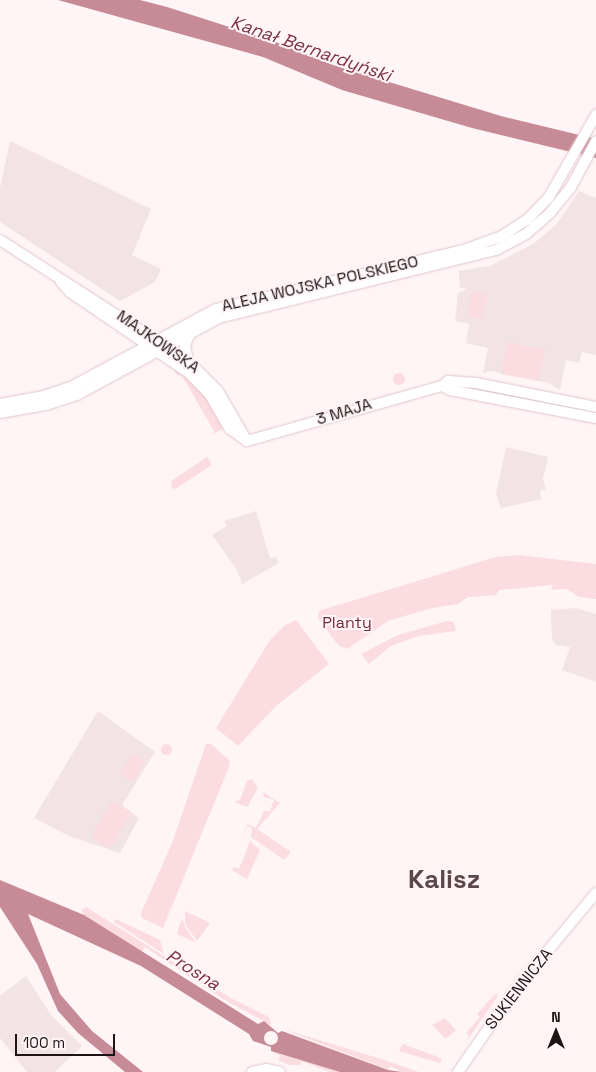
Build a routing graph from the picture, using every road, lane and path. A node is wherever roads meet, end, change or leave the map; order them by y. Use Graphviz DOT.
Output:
graph roads {
  1 [pos="594,120"];
  2 [pos="596,141"];
  3 [pos="0,240"];
  4 [pos="191,331"];
  5 [pos="157,345"];
  6 [pos="188,361"];
  7 [pos="442,386"];
  8 [pos="0,404"];
  9 [pos="596,407"];
  10 [pos="0,413"];
  11 [pos="596,418"];
  12 [pos="247,441"];
  13 [pos="596,893"];
  14 [pos="256,1070"];
  15 [pos="280,1072"];
  16 [pos="458,1072"];
  1 -- 5 [label="main road, ALEJA WOJSKA POLSKIEGO"];
  2 -- 4 [label="main road, ALEJA WOJSKA POLSKIEGO"];
  3 -- 5 [label="main road, MAJKOWSKA"];
  4 -- 5 [label="main road, ALEJA WOJSKA POLSKIEGO"];
  4 -- 6 [label="main road"];
  5 -- 6 [label="main road, MAJKOWSKA"];
  5 -- 8 [label="main road, ALEJA WOJSKA POLSKIEGO"];
  5 -- 10 [label="main road, ALEJA WOJSKA POLSKIEGO"];
  5 -- 12 [label="main road, MAJKOWSKA"];
  6 -- 12 [label="main road, MAJKOWSKA"];
  7 -- 9 [label="main road, 3 MAJA"];
  7 -- 11 [label="main road"];
  7 -- 12 [label="main road, 3 MAJA"];
  13 -- 16 [label="main road, SUKIENNICZA"];
  14 -- 15 [label="main road"];
}
